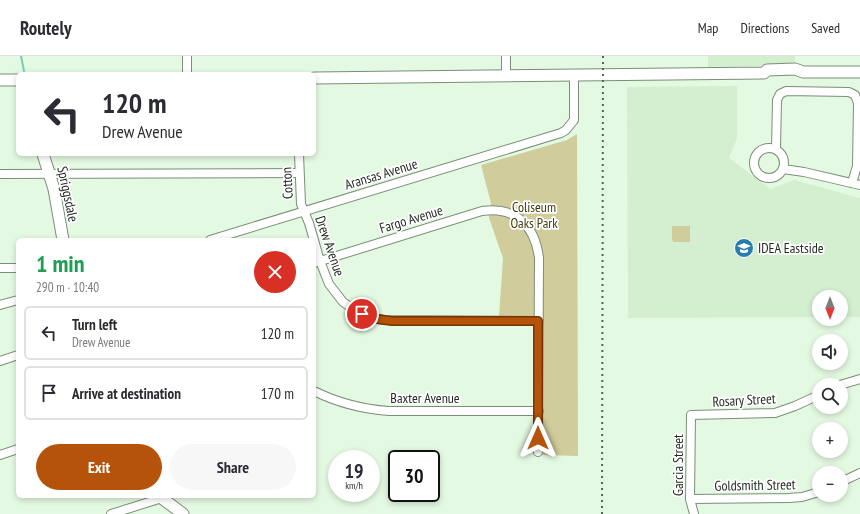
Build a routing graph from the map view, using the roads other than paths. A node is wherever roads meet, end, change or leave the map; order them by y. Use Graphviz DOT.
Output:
graph roads {
  1 [pos="187,56"];
  2 [pos="506,56"];
  3 [pos="187,72"];
  4 [pos="860,72"];
  5 [pos="574,74"];
  6 [pos="506,76"];
  7 [pos="316,78"];
  8 [pos="0,80"];
  9 [pos="16,80"];
  10 [pos="776,149"];
  11 [pos="44,156"];
  12 [pos="299,156"];
  13 [pos="783,169"];
  14 [pos="0,174"];
  15 [pos="49,174"];
  16 [pos="299,174"];
  17 [pos="856,184"];
  18 [pos="304,211"];
  19 [pos="63,238"];
  20 [pos="216,238"];
  21 [pos="312,238"];
  22 [pos="317,262"];
  23 [pos="0,268"];
  24 [pos="16,268"];
  25 [pos="16,301"];
  26 [pos="0,305"];
  27 [pos="538,321"];
  28 [pos="16,356"];
  29 [pos="0,361"];
  30 [pos="860,379"];
  31 [pos="848,383"];
  32 [pos="316,392"];
  33 [pos="812,398"];
  34 [pos="538,411"];
  35 [pos="690,414"];
  36 [pos="16,450"];
  37 [pos="538,452"];
  38 [pos="0,455"];
  39 [pos="860,473"];
  40 [pos="848,479"];
  41 [pos="812,494"];
  42 [pos="157,498"];
  43 [pos="161,498"];
  44 [pos="690,499"];
  45 [pos="111,514"];
  46 [pos="183,514"];
  47 [pos="694,514"];
  1 -- 3 [label="street"];
  2 -- 6 [label="street"];
  4 -- 5 [label="main road"];
  5 -- 6 [label="main road"];
  5 -- 18 [label="street, Aransas Avenue"];
  6 -- 7 [label="main road"];
  8 -- 9 [label="main road"];
  10 -- 13 [label="street"];
  10 -- 13 [label="street"];
  10 -- 17 [label="street"];
  11 -- 15 [label="main road, Spriggsdale"];
  12 -- 16 [label="street, Cotton"];
  13 -- 17 [label="street"];
  14 -- 15 [label="street"];
  15 -- 16 [label="street"];
  15 -- 19 [label="main road, Spriggsdale"];
  16 -- 18 [label="street, Cotton"];
  18 -- 20 [label="street, Aransas Avenue"];
  18 -- 21 [label="street, Drew Avenue"];
  22 -- 27 [label="street, Drew Avenue"];
  22 -- 27 [label="street, Fargo Avenue"];
  23 -- 24 [label="street"];
  25 -- 26 [label="street"];
  27 -- 34 [label="street"];
  28 -- 29 [label="street"];
  30 -- 31 [label="street"];
  32 -- 34 [label="street, Baxter Avenue"];
  33 -- 35 [label="street, Rosary Street"];
  34 -- 37 [label="street"];
  35 -- 44 [label="street, Garcia Street"];
  36 -- 38 [label="street"];
  39 -- 40 [label="street"];
  41 -- 44 [label="street, Goldsmith Street"];
  42 -- 45 [label="street"];
  43 -- 46 [label="main road"];
  44 -- 47 [label="street, Garcia Street"];
}
